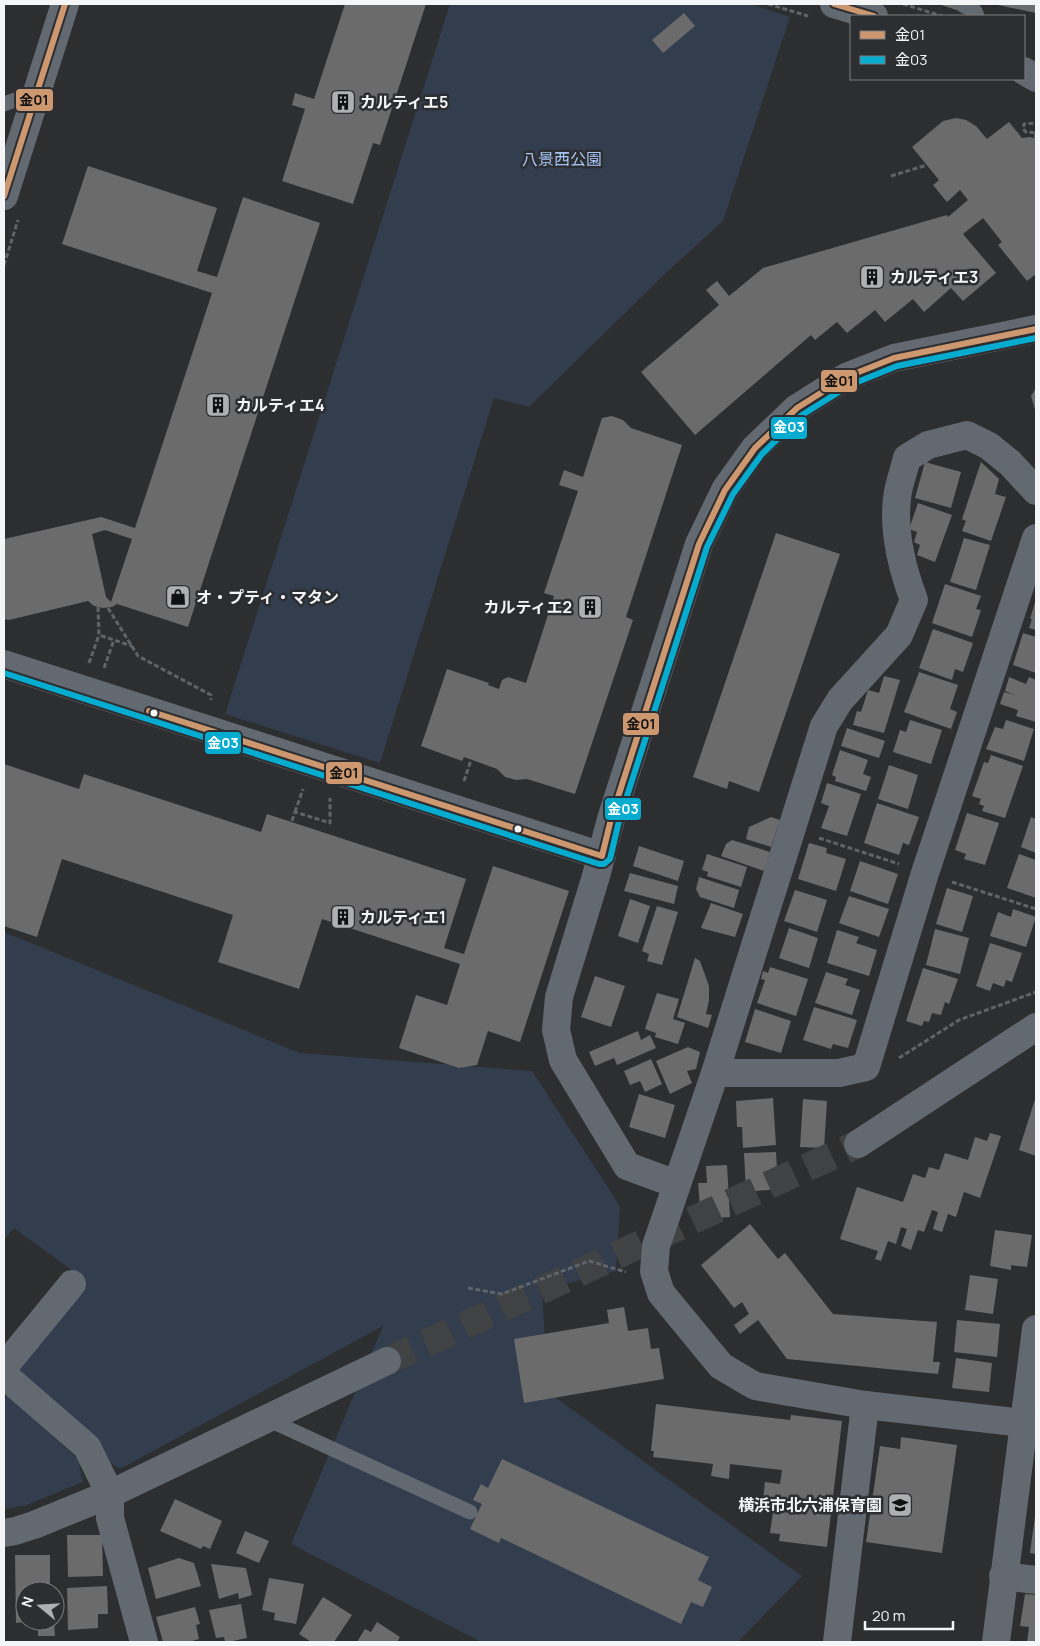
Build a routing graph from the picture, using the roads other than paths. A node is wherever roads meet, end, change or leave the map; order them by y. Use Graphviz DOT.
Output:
graph roads {
  1 [pos="65,4"];
  2 [pos="964,6"];
  3 [pos="977,15"];
  4 [pos="1025,72"];
  5 [pos="1036,78"];
  6 [pos="37,92"];
  7 [pos="4,104"];
  8 [pos="4,196"];
  9 [pos="1036,329"];
  10 [pos="1036,491"];
  11 [pos="1036,538"];
  12 [pos="4,664"];
  13 [pos="602,856"];
  14 [pos="1036,1027"];
  15 [pos="715,1073"];
  16 [pos="858,1144"];
  17 [pos="676,1184"];
  18 [pos="72,1284"];
  19 [pos="1036,1330"];
  20 [pos="387,1362"];
  21 [pos="4,1367"];
  22 [pos="4,1375"];
  23 [pos="865,1405"];
  24 [pos="268,1419"];
  25 [pos="1030,1423"];
  26 [pos="110,1494"];
  27 [pos="470,1512"];
  28 [pos="4,1532"];
  29 [pos="1003,1576"];
  30 [pos="1036,1580"];
  31 [pos="144,1642"];
  32 [pos="837,1642"];
  33 [pos="996,1642"];
  1 -- 6 [label="street"];
  2 -- 3 [label="lane"];
  4 -- 5 [label="street"];
  6 -- 7 [label="lane"];
  6 -- 8 [label="street"];
  9 -- 13 [label="street"];
  10 -- 15 [label="street"];
  11 -- 15 [label="street"];
  12 -- 13 [label="street"];
  13 -- 17 [label="street"];
  14 -- 16 [label="street"];
  15 -- 17 [label="street"];
  17 -- 23 [label="street"];
  18 -- 21 [label="street"];
  19 -- 25 [label="street"];
  20 -- 24 [label="street"];
  22 -- 26 [label="street"];
  23 -- 25 [label="street"];
  23 -- 32 [label="street"];
  24 -- 26 [label="street"];
  24 -- 27 [label="lane"];
  25 -- 29 [label="street"];
  26 -- 28 [label="street"];
  26 -- 31 [label="street"];
  29 -- 30 [label="street"];
  29 -- 33 [label="street"];
}
